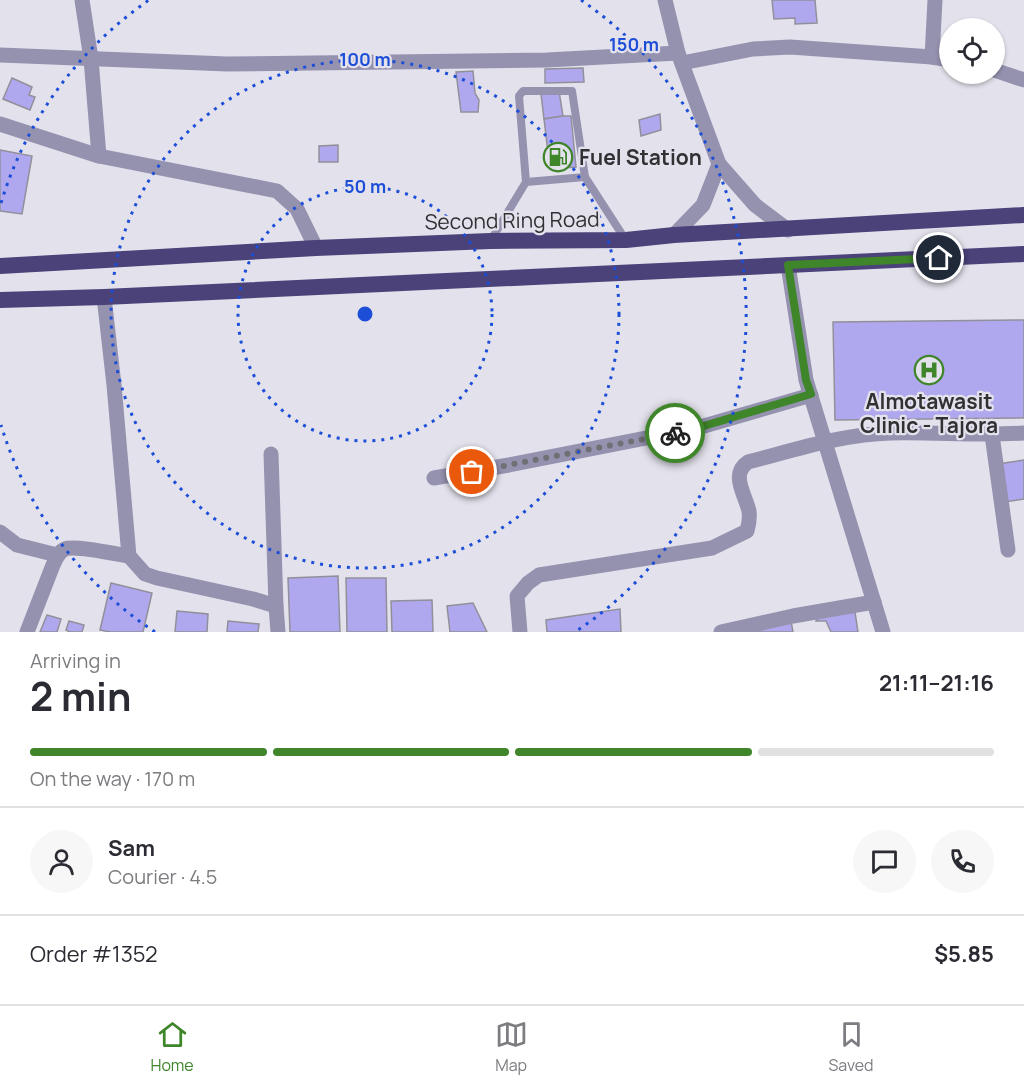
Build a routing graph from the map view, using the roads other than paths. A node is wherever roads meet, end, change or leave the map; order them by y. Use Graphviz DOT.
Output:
graph roads {
  1 [pos="82,0"];
  2 [pos="665,0"];
  3 [pos="935,0"];
  4 [pos="0,56"];
  5 [pos="932,57"];
  6 [pos="680,58"];
  7 [pos="939,58"];
  8 [pos="91,59"];
  9 [pos="1005,74"];
  10 [pos="1024,80"];
  11 [pos="0,124"];
  12 [pos="99,156"];
  13 [pos="719,164"];
  14 [pos="585,177"];
  15 [pos="526,182"];
  16 [pos="1024,215"];
  17 [pos="1024,223"];
  18 [pos="824,227"];
  19 [pos="788,230"];
  20 [pos="675,235"];
  21 [pos="626,240"];
  22 [pos="490,241"];
  23 [pos="316,248"];
  24 [pos="1024,248"];
  25 [pos="1024,254"];
  26 [pos="960,257"];
  27 [pos="788,265"];
  28 [pos="0,266"];
  29 [pos="104,297"];
  30 [pos="0,300"];
  31 [pos="811,394"];
  32 [pos="1024,434"];
  33 [pos="992,435"];
  34 [pos="825,442"];
  35 [pos="271,454"];
  36 [pos="434,478"];
  37 [pos="0,532"];
  38 [pos="1008,550"];
  39 [pos="57,555"];
  40 [pos="129,556"];
  41 [pos="874,602"];
  42 [pos="276,606"];
  43 [pos="27,632"];
  44 [pos="278,632"];
  45 [pos="520,632"];
  46 [pos="721,632"];
  47 [pos="883,632"];
  1 -- 8 [label="street"];
  2 -- 6 [label="street"];
  3 -- 5 [label="street"];
  4 -- 8 [label="street"];
  5 -- 6 [label="street"];
  5 -- 7 [label="street"];
  6 -- 8 [label="street"];
  6 -- 13 [label="street"];
  8 -- 12 [label="street"];
  9 -- 10 [label="street"];
  11 -- 12 [label="street"];
  12 -- 23 [label="street"];
  13 -- 19 [label="street"];
  13 -- 20 [label="street"];
  14 -- 15 [label="lane"];
  14 -- 15 [label="lane"];
  14 -- 21 [label="lane"];
  15 -- 22 [label="lane"];
  16 -- 18 [label="highway, Second Ring Road"];
  17 -- 18 [label="highway"];
  18 -- 19 [label="highway, Second Ring Road"];
  19 -- 20 [label="highway, Second Ring Road"];
  20 -- 21 [label="highway, Second Ring Road"];
  21 -- 22 [label="highway, Second Ring Road"];
  22 -- 23 [label="highway, Second Ring Road"];
  23 -- 28 [label="highway, Second Ring Road"];
  24 -- 26 [label="highway"];
  25 -- 26 [label="highway"];
  26 -- 27 [label="highway"];
  27 -- 29 [label="highway"];
  27 -- 31 [label="street"];
  29 -- 30 [label="highway"];
  29 -- 40 [label="street"];
  31 -- 34 [label="street"];
  31 -- 36 [label="street"];
  32 -- 33 [label="street"];
  33 -- 34 [label="street"];
  33 -- 38 [label="street"];
  34 -- 41 [label="street"];
  34 -- 45 [label="street"];
  35 -- 42 [label="street"];
  37 -- 39 [label="street"];
  39 -- 40 [label="street"];
  39 -- 43 [label="street"];
  40 -- 42 [label="street"];
  41 -- 46 [label="street"];
  41 -- 47 [label="street"];
  42 -- 44 [label="street"];
}
